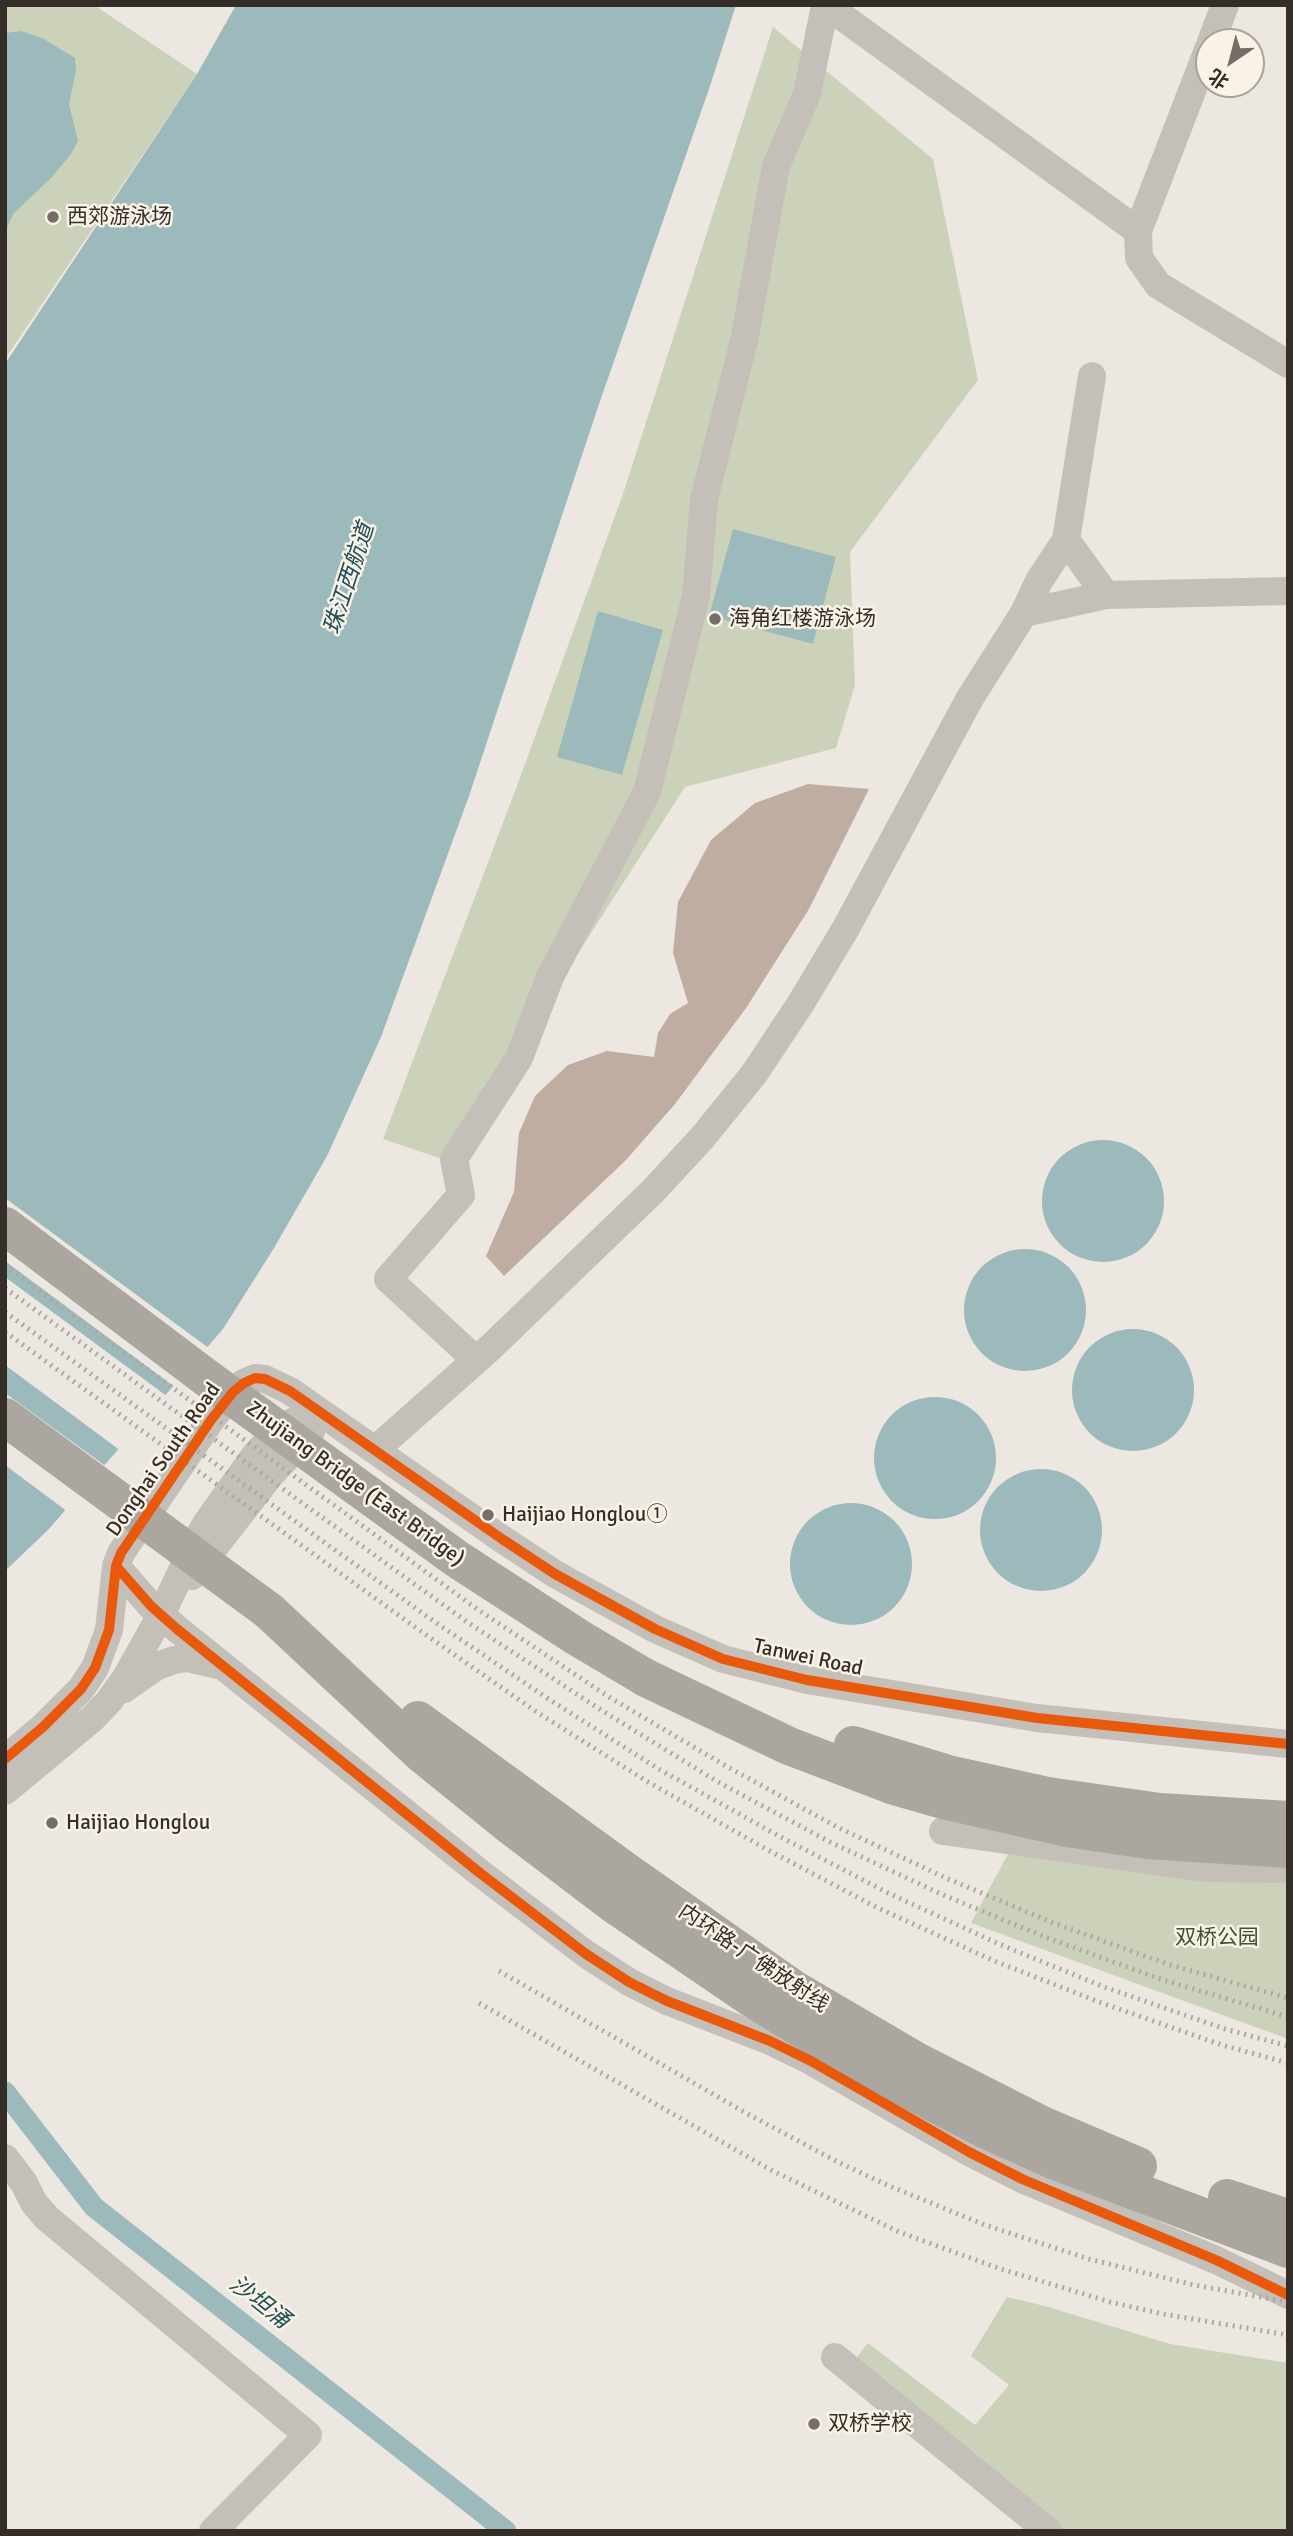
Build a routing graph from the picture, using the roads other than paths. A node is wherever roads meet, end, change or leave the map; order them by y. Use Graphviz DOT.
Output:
graph roads {
  1 [pos="1225,5"];
  2 [pos="826,6"];
  3 [pos="1216,28"];
  4 [pos="1195,83"];
  5 [pos="1138,231"];
  6 [pos="1288,364"];
  7 [pos="1092,376"];
  8 [pos="1066,540"];
  9 [pos="1288,591"];
  10 [pos="1106,594"];
  11 [pos="1024,613"];
  12 [pos="5,1226"];
  13 [pos="476,1360"];
  14 [pos="5,1417"];
  15 [pos="330,1419"];
  16 [pos="375,1450"];
  17 [pos="116,1566"];
  18 [pos="269,1611"];
  19 [pos="162,1615"];
  20 [pos="224,1667"];
  21 [pos="646,1678"];
  22 [pos="110,1700"];
  23 [pos="1288,1744"];
  24 [pos="5,1759"];
  25 [pos="5,1791"];
  26 [pos="1288,1820"];
  27 [pos="943,1831"];
  28 [pos="1288,1849"];
  29 [pos="1288,1869"];
  30 [pos="5,2158"];
  31 [pos="1288,2218"];
  32 [pos="1288,2249"];
  33 [pos="1288,2295"];
  34 [pos="835,2357"];
  35 [pos="213,2531"];
  36 [pos="1048,2531"];
  1 -- 3 [label="street"];
  2 -- 5 [label="street"];
  2 -- 13 [label="street"];
  4 -- 5 [label="street"];
  5 -- 6 [label="street"];
  7 -- 8 [label="street"];
  8 -- 10 [label="street"];
  8 -- 11 [label="street"];
  9 -- 10 [label="street"];
  10 -- 11 [label="street"];
  11 -- 13 [label="street"];
  12 -- 21 [label="highway, Zhujiang Bridge (East Bridge), bridge"];
  13 -- 16 [label="street"];
  14 -- 18 [label="highway, bridge"];
  15 -- 16 [label="street, Donghai South Road"];
  15 -- 17 [label="street, Donghai South Road"];
  15 -- 19 [label="street"];
  16 -- 23 [label="street, Tanwei Road"];
  17 -- 19 [label="street"];
  17 -- 24 [label="street, Donghai South Road"];
  18 -- 31 [label="highway, 内环路-广佛放射线"];
  18 -- 32 [label="highway"];
  19 -- 20 [label="street"];
  19 -- 22 [label="street"];
  20 -- 22 [label="street"];
  20 -- 33 [label="street"];
  21 -- 26 [label="highway"];
  21 -- 28 [label="highway"];
  22 -- 25 [label="street"];
  27 -- 29 [label="street"];
  30 -- 35 [label="street"];
  34 -- 36 [label="street"];
}
